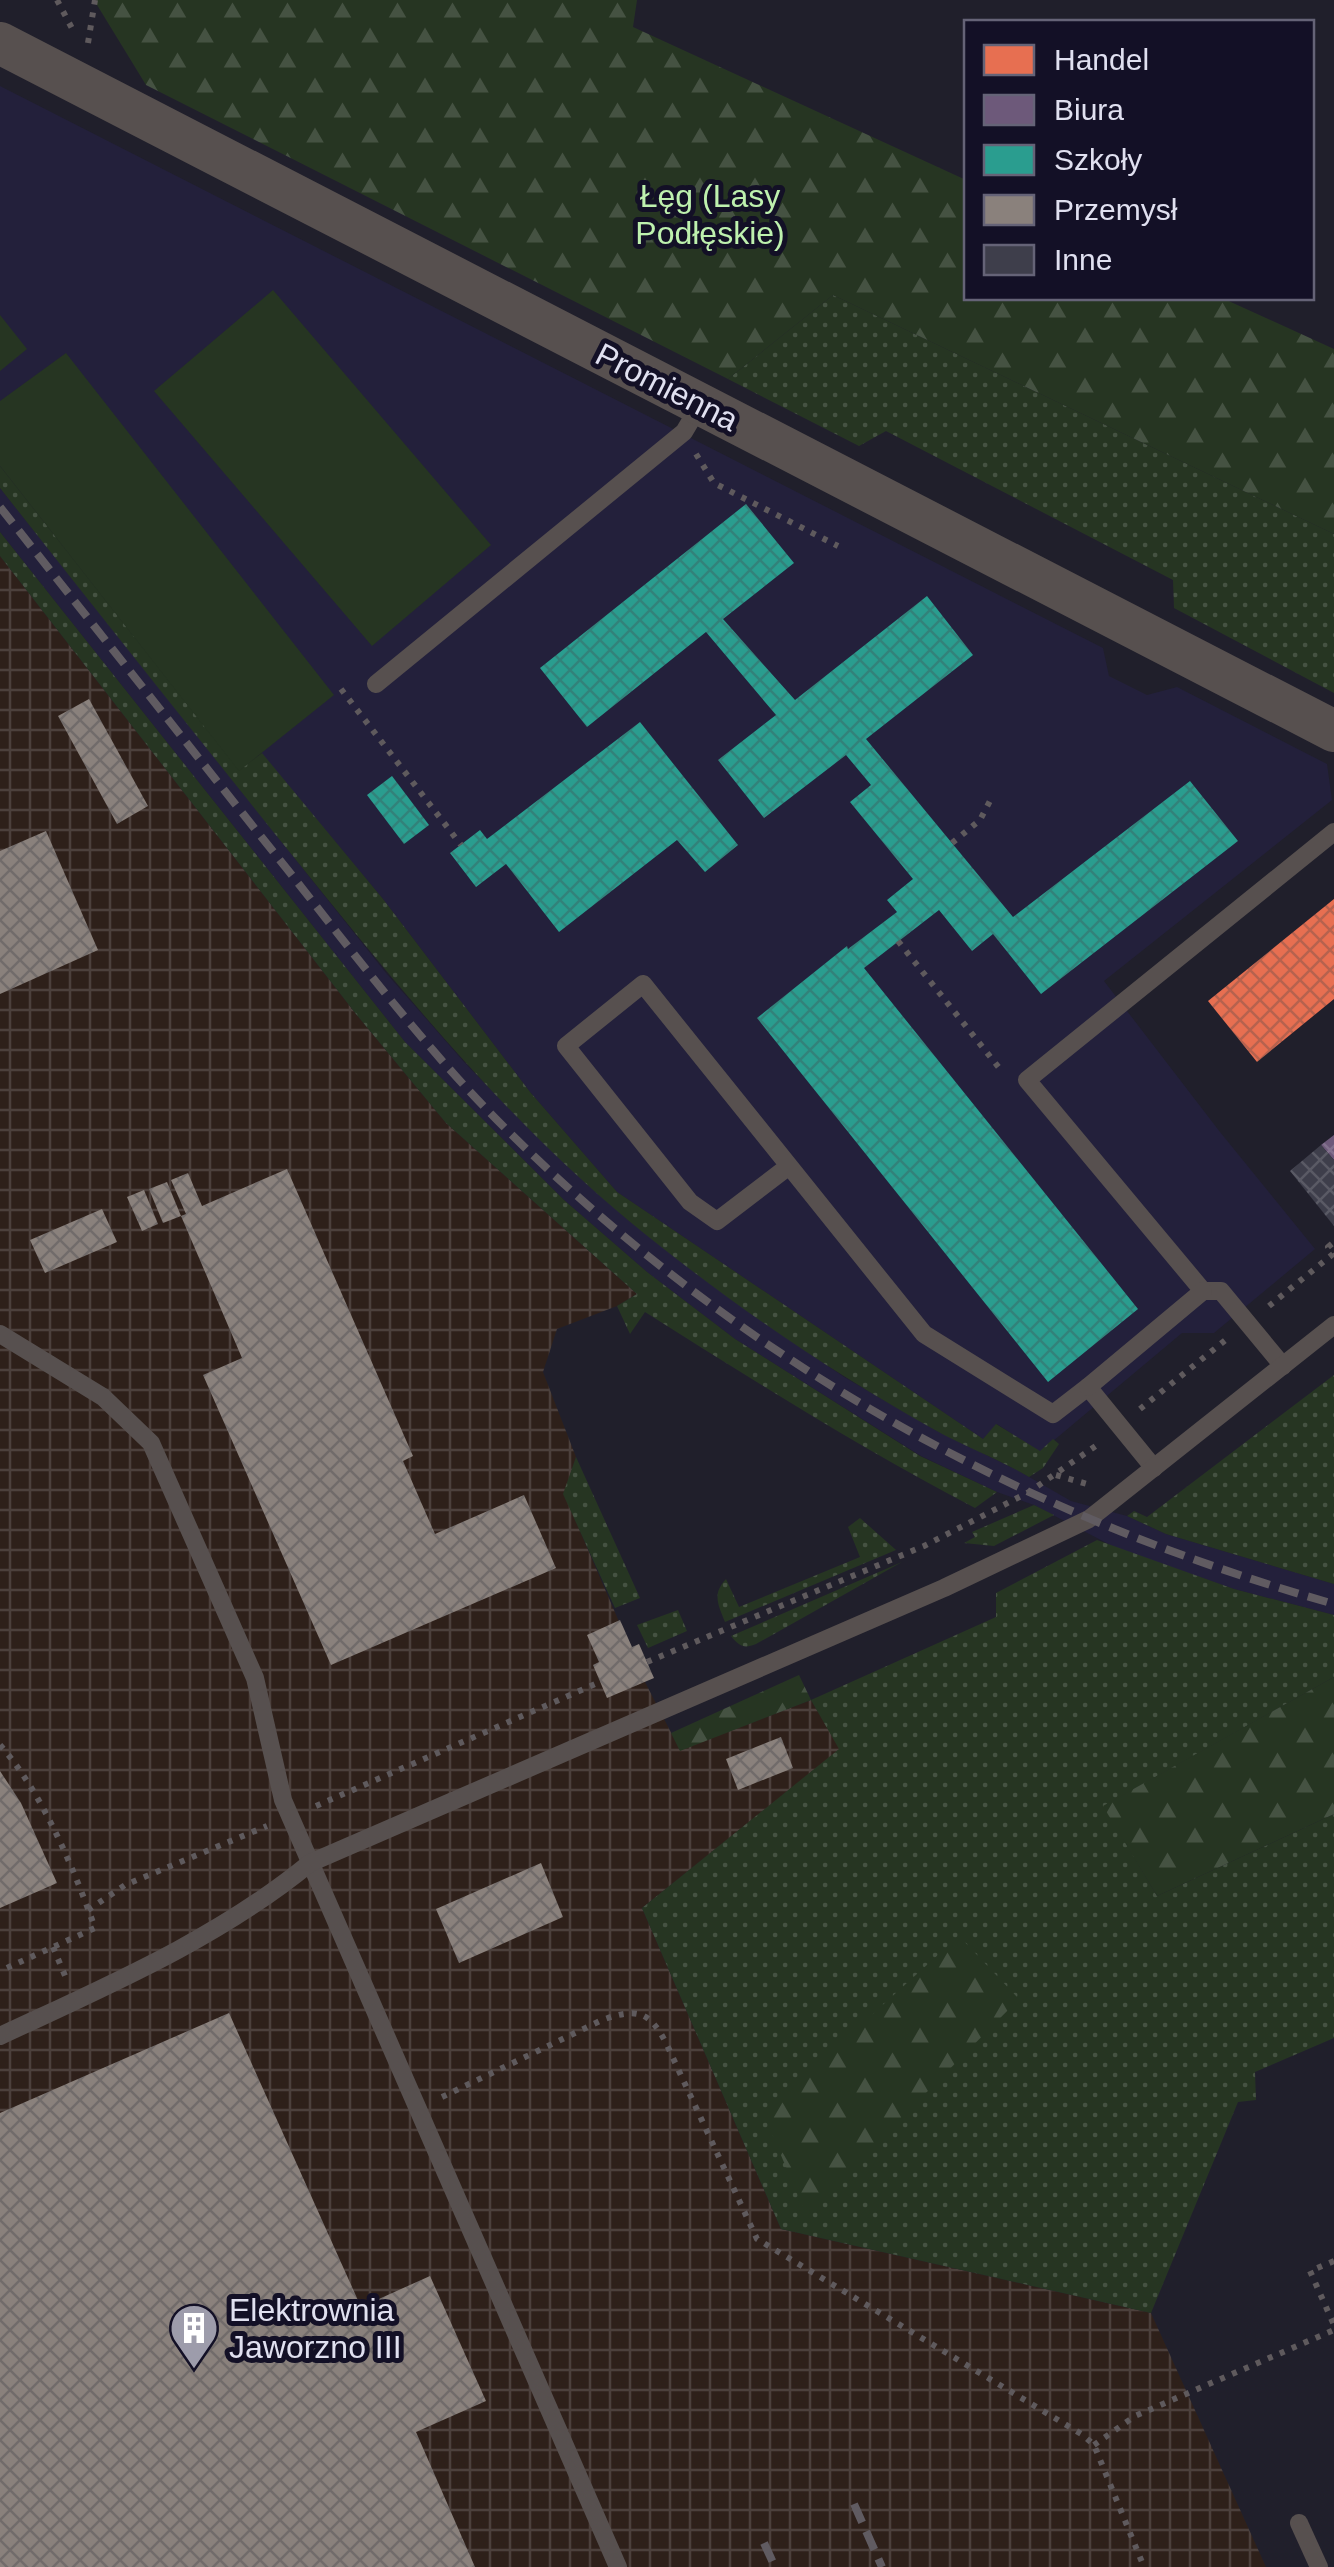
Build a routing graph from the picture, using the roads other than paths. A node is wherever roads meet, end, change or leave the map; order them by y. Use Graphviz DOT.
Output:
graph roads {
  1 [pos="0,43"];
  2 [pos="700,404"];
  3 [pos="376,684"];
  4 [pos="1334,732"];
  5 [pos="1334,832"];
  6 [pos="789,1166"];
  7 [pos="1203,1291"];
  8 [pos="1334,1326"];
  9 [pos="0,1334"];
  10 [pos="1283,1366"];
  11 [pos="1088,1387"];
  12 [pos="1154,1468"];
  13 [pos="310,1863"];
  14 [pos="0,2036"];
  15 [pos="1299,2523"];
  16 [pos="618,2567"];
  17 [pos="1319,2567"];
  1 -- 2 [label="street, Promienna"];
  2 -- 3 [label="lane"];
  2 -- 4 [label="street, Promienna"];
  5 -- 7 [label="lane"];
  6 -- 6 [label="lane"];
  6 -- 11 [label="lane"];
  7 -- 10 [label="lane"];
  7 -- 11 [label="lane"];
  8 -- 10 [label="lane"];
  9 -- 13 [label="lane"];
  10 -- 12 [label="lane"];
  11 -- 12 [label="lane"];
  12 -- 13 [label="lane"];
  13 -- 14 [label="lane"];
  13 -- 16 [label="lane"];
  15 -- 17 [label="lane"];
}
